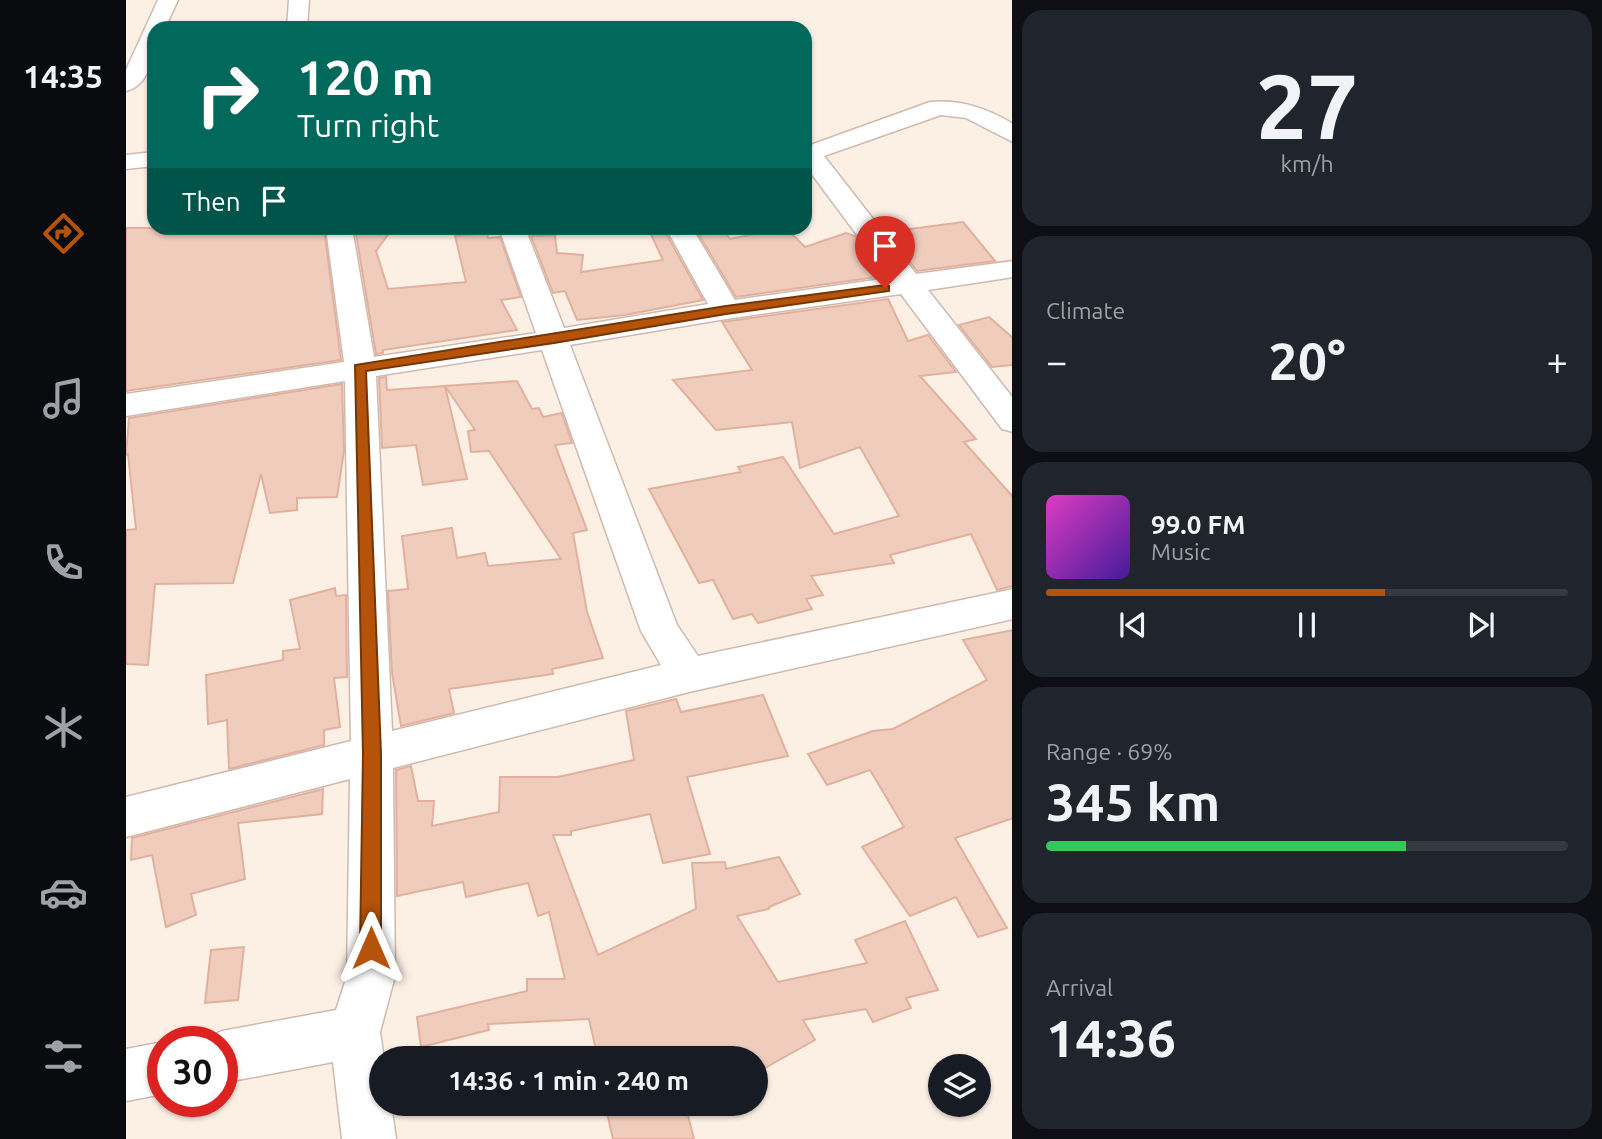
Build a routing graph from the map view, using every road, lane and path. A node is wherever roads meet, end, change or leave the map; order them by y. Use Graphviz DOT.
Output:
graph roads {
  1 [pos="168,0"];
  2 [pos="299,0"];
  3 [pos="159,21"];
  4 [pos="298,21"];
  5 [pos="147,48"];
  6 [pos="126,84"];
  7 [pos="1012,135"];
  8 [pos="812,153"];
  9 [pos="147,160"];
  10 [pos="812,161"];
  11 [pos="126,162"];
  12 [pos="341,235"];
  13 [pos="515,235"];
  14 [pos="682,235"];
  15 [pos="1012,269"];
  16 [pos="911,285"];
  17 [pos="726,310"];
  18 [pos="554,339"];
  19 [pos="360,368"];
  20 [pos="126,405"];
  21 [pos="1012,421"];
  22 [pos="1012,604"];
  23 [pos="689,675"];
  24 [pos="372,754"];
  25 [pos="126,817"];
  26 [pos="355,1032"];
  27 [pos="238,1054"];
  28 [pos="147,1071"];
  29 [pos="126,1075"];
  30 [pos="369,1139"];
  1 -- 3 [label="street"];
  2 -- 4 [label="street"];
  5 -- 6 [label="street"];
  7 -- 8 [label="street"];
  9 -- 11 [label="street"];
  10 -- 16 [label="street"];
  12 -- 19 [label="street"];
  13 -- 18 [label="street"];
  14 -- 17 [label="street"];
  15 -- 16 [label="street"];
  16 -- 17 [label="street"];
  16 -- 21 [label="street"];
  17 -- 18 [label="street"];
  18 -- 19 [label="street"];
  18 -- 23 [label="street"];
  19 -- 20 [label="street"];
  19 -- 24 [label="street"];
  22 -- 23 [label="street"];
  23 -- 24 [label="street"];
  24 -- 25 [label="street"];
  24 -- 26 [label="street"];
  26 -- 27 [label="street"];
  26 -- 30 [label="street"];
  28 -- 29 [label="street"];
}
